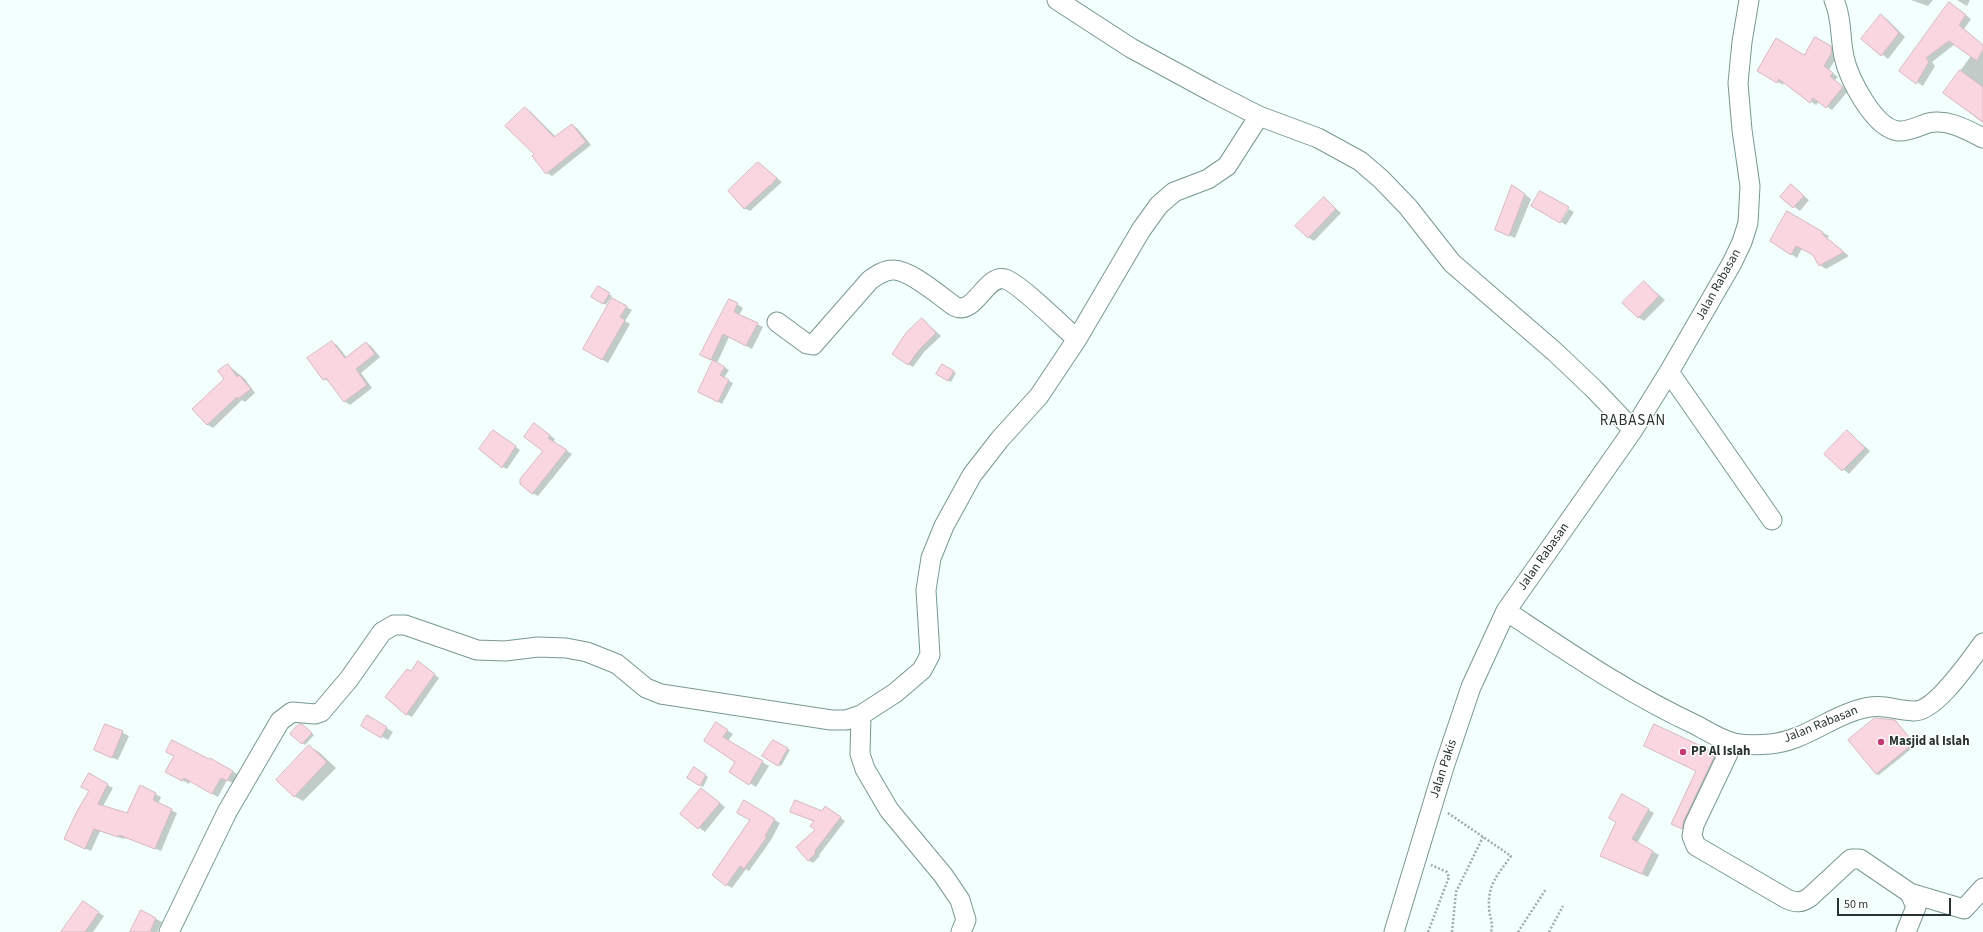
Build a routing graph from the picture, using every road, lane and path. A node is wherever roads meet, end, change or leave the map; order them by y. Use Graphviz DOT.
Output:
graph roads {
  1 [pos="1057,0"];
  2 [pos="1749,0"];
  3 [pos="1834,0"];
  4 [pos="1259,116"];
  5 [pos="1983,138"];
  6 [pos="777,322"];
  7 [pos="1077,339"];
  8 [pos="1670,372"];
  9 [pos="1633,430"];
  10 [pos="1772,520"];
  11 [pos="1506,611"];
  12 [pos="1983,643"];
  13 [pos="861,715"];
  14 [pos="1733,743"];
  15 [pos="1433,803"];
  16 [pos="1483,837"];
  17 [pos="1415,859"];
  18 [pos="1983,888"];
  19 [pos="1546,889"];
  20 [pos="1910,893"];
  21 [pos="1563,906"];
  22 [pos="1493,928"];
  23 [pos="169,932"];
  24 [pos="961,932"];
  25 [pos="1394,932"];
  26 [pos="1428,932"];
  27 [pos="1452,932"];
  28 [pos="1491,932"];
  29 [pos="1496,932"];
  30 [pos="1518,932"];
  31 [pos="1549,932"];
  32 [pos="1906,932"];
  1 -- 4 [label="street"];
  2 -- 8 [label="street, Jalan Rabasan"];
  3 -- 5 [label="street"];
  4 -- 7 [label="street"];
  4 -- 9 [label="street"];
  6 -- 7 [label="street"];
  7 -- 13 [label="street"];
  8 -- 9 [label="street, Jalan Rabasan"];
  8 -- 10 [label="street"];
  9 -- 11 [label="street, Jalan Rabasan"];
  11 -- 14 [label="street, Jalan Rabasan"];
  11 -- 15 [label="street, Jalan Pakis"];
  12 -- 14 [label="street, Jalan Rabasan"];
  13 -- 23 [label="street"];
  13 -- 24 [label="street"];
  14 -- 20 [label="street"];
  15 -- 16 [label="path"];
  15 -- 17 [label="street, Jalan Pakis"];
  16 -- 22 [label="path"];
  16 -- 27 [label="path"];
  17 -- 25 [label="street, Jalan Pakis"];
  17 -- 26 [label="path"];
  18 -- 20 [label="street"];
  19 -- 30 [label="path"];
  20 -- 32 [label="street"];
  21 -- 31 [label="path"];
  22 -- 28 [label="path"];
  22 -- 29 [label="path"];
}
